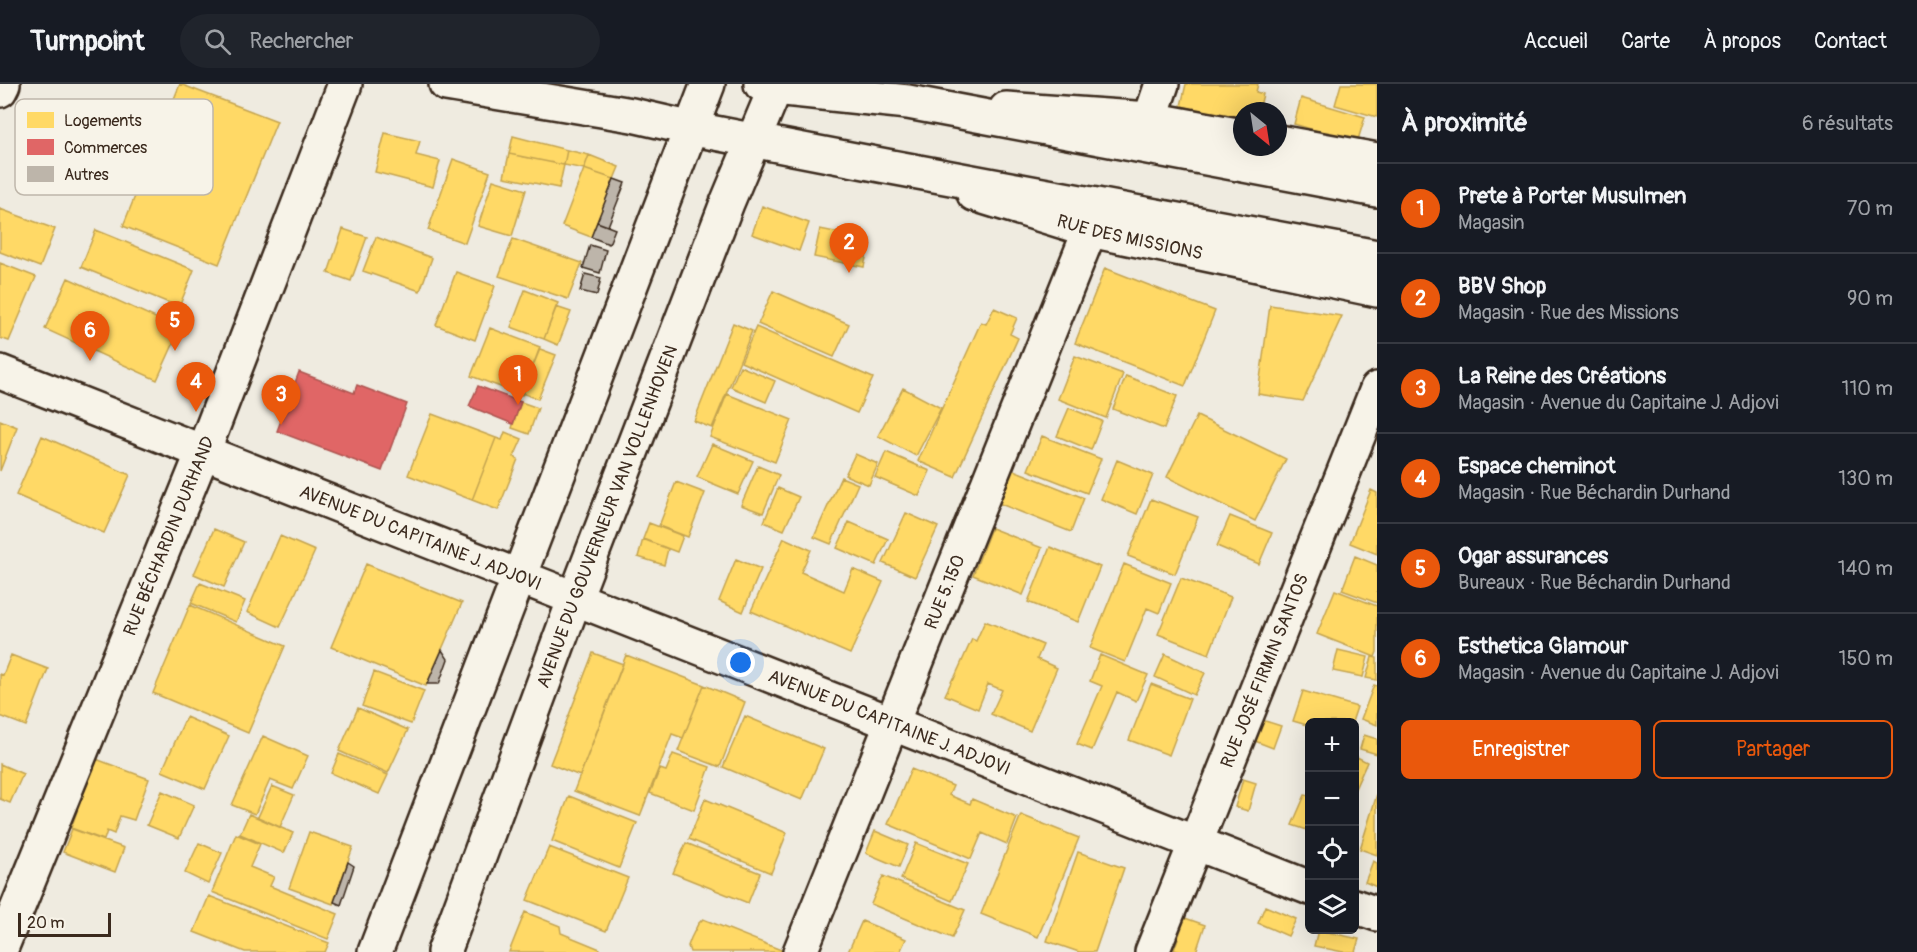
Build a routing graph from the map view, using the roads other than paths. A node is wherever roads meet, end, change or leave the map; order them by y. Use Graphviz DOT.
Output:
graph roads {
  1 [pos="3,84"];
  2 [pos="345,84"];
  3 [pos="446,84"];
  4 [pos="708,84"];
  5 [pos="1162,84"];
  6 [pos="771,85"];
  7 [pos="0,90"];
  8 [pos="908,102"];
  9 [pos="1150,119"];
  10 [pos="689,128"];
  11 [pos="1233,134"];
  12 [pos="753,140"];
  13 [pos="1287,144"];
  14 [pos="1377,160"];
  15 [pos="886,166"];
  16 [pos="1377,190"];
  17 [pos="1090,230"];
  18 [pos="1377,257"];
  19 [pos="1377,290"];
  20 [pos="0,372"];
  21 [pos="1377,389"];
  22 [pos="203,452"];
  23 [pos="519,577"];
  24 [pos="575,598"];
  25 [pos="891,723"];
  26 [pos="1196,843"];
  27 [pos="1305,886"];
  28 [pos="1359,908"];
  29 [pos="1377,914"];
  30 [pos="0,951"];
  31 [pos="375,952"];
  32 [pos="444,952"];
  33 [pos="800,952"];
  34 [pos="1152,952"];
  1 -- 7 [label="main road"];
  2 -- 22 [label="main road, RUE BÉCHARDIN DURHAND"];
  3 -- 10 [label="main road, RUE DES MISSIONS"];
  4 -- 10 [label="main road"];
  5 -- 9 [label="main road"];
  6 -- 8 [label="main road"];
  6 -- 12 [label="main road, AVENUE DU GOUVERNEUR VAN VOLLENHOVEN"];
  8 -- 9 [label="main road"];
  8 -- 16 [label="main road"];
  9 -- 11 [label="main road"];
  10 -- 12 [label="main road, RUE DES MISSIONS"];
  10 -- 23 [label="main road"];
  12 -- 15 [label="main road, RUE DES MISSIONS"];
  12 -- 24 [label="main road, AVENUE DU GOUVERNEUR VAN VOLLENHOVEN"];
  13 -- 14 [label="main road"];
  15 -- 17 [label="main road, RUE DES MISSIONS"];
  15 -- 18 [label="main road, RUE DES MISSIONS"];
  17 -- 19 [label="main road, RUE DES MISSIONS"];
  17 -- 25 [label="main road, RUE 5.150"];
  20 -- 22 [label="main road, AVENUE DU CAPITAINE J. ADJOVI"];
  21 -- 26 [label="main road, RUE JOSÉ FIRMIN SANTOS"];
  22 -- 23 [label="main road, AVENUE DU CAPITAINE J. ADJOVI"];
  22 -- 30 [label="main road, RUE BÉCHARDIN DURHAND"];
  23 -- 24 [label="main road, AVENUE DU CAPITAINE J. ADJOVI"];
  23 -- 31 [label="main road"];
  24 -- 25 [label="main road, AVENUE DU CAPITAINE J. ADJOVI"];
  24 -- 32 [label="main road, AVENUE DU GOUVERNEUR VAN VOLLENHOVEN"];
  25 -- 26 [label="main road, AVENUE DU CAPITAINE J. ADJOVI"];
  25 -- 33 [label="main road, RUE 5.150"];
  26 -- 27 [label="main road, AVENUE DU CAPITAINE J. ADJOVI"];
  26 -- 34 [label="main road, RUE JOSÉ FIRMIN SANTOS"];
  28 -- 29 [label="main road"];
}
